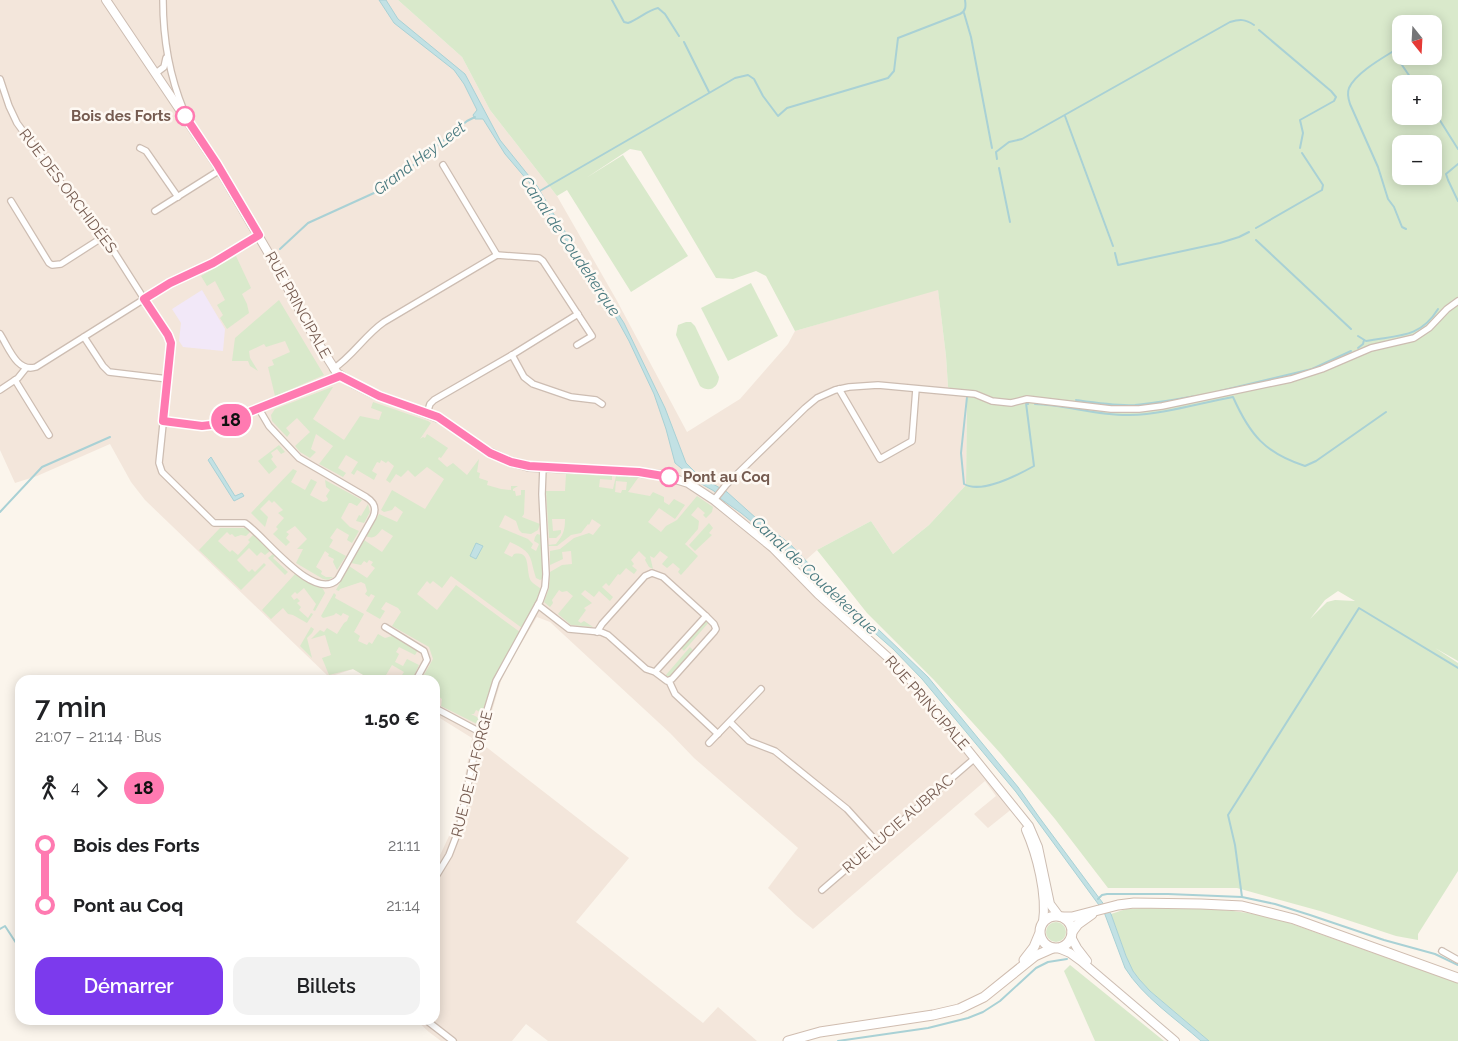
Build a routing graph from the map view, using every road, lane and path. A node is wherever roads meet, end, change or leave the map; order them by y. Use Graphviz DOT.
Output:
graph roads {
  1 [pos="105,0"];
  2 [pos="162,0"];
  3 [pos="166,50"];
  4 [pos="170,68"];
  5 [pos="156,73"];
  6 [pos="0,79"];
  7 [pos="161,80"];
  8 [pos="188,120"];
  9 [pos="140,148"];
  10 [pos="443,166"];
  11 [pos="220,170"];
  12 [pos="178,197"];
  13 [pos="11,201"];
  14 [pos="155,211"];
  15 [pos="259,235"];
  16 [pos="104,237"];
  17 [pos="496,255"];
  18 [pos="144,299"];
  19 [pos="1458,301"];
  20 [pos="578,314"];
  21 [pos="0,334"];
  22 [pos="84,337"];
  23 [pos="577,345"];
  24 [pos="512,356"];
  25 [pos="26,368"];
  26 [pos="333,368"];
  27 [pos="340,376"];
  28 [pos="168,379"];
  29 [pos="15,380"];
  30 [pos="839,389"];
  31 [pos="916,389"];
  32 [pos="0,390"];
  33 [pos="602,404"];
  34 [pos="259,409"];
  35 [pos="427,413"];
  36 [pos="163,421"];
  37 [pos="49,435"];
  38 [pos="542,467"];
  39 [pos="715,499"];
  40 [pos="538,605"];
  41 [pos="706,616"];
  42 [pos="385,627"];
  43 [pos="597,632"];
  44 [pos="655,672"];
  45 [pos="419,675"];
  46 [pos="668,681"];
  47 [pos="761,689"];
  48 [pos="440,711"];
  49 [pos="730,722"];
  50 [pos="480,732"];
  51 [pos="718,734"];
  52 [pos="709,744"];
  53 [pos="975,758"];
  54 [pos="1016,810"];
  55 [pos="877,842"];
  56 [pos="440,870"];
  57 [pos="822,890"];
  58 [pos="1098,910"];
  59 [pos="1061,917"];
  60 [pos="1043,922"];
  61 [pos="1072,934"];
  62 [pos="1040,935"];
  63 [pos="1056,948"];
  64 [pos="1442,951"];
  65 [pos="1458,960"];
  66 [pos="1011,975"];
  67 [pos="1100,976"];
  68 [pos="1458,978"];
  69 [pos="432,1025"];
  70 [pos="453,1041"];
  71 [pos="788,1041"];
  72 [pos="1175,1041"];
  1 -- 5 [label="street, RUE PRINCIPALE"];
  2 -- 3 [label="street"];
  3 -- 4 [label="street"];
  3 -- 5 [label="street"];
  4 -- 7 [label="street"];
  4 -- 8 [label="street"];
  5 -- 7 [label="street, RUE PRINCIPALE"];
  6 -- 16 [label="street, RUE DES ORCHIDÉES"];
  7 -- 8 [label="street, RUE PRINCIPALE"];
  8 -- 11 [label="street, RUE PRINCIPALE"];
  9 -- 12 [label="street"];
  10 -- 17 [label="street"];
  11 -- 12 [label="street"];
  11 -- 15 [label="street, RUE PRINCIPALE"];
  12 -- 14 [label="street"];
  13 -- 16 [label="street"];
  15 -- 18 [label="street"];
  15 -- 26 [label="street, RUE PRINCIPALE"];
  16 -- 18 [label="street, RUE DES ORCHIDÉES"];
  17 -- 20 [label="street"];
  17 -- 26 [label="street"];
  18 -- 22 [label="street"];
  18 -- 28 [label="street, RUE DES ORCHIDÉES"];
  19 -- 31 [label="street"];
  20 -- 23 [label="street"];
  20 -- 24 [label="street"];
  21 -- 25 [label="street"];
  22 -- 25 [label="street"];
  22 -- 28 [label="street"];
  24 -- 33 [label="street"];
  24 -- 35 [label="street"];
  25 -- 29 [label="street"];
  26 -- 27 [label="street, RUE PRINCIPALE"];
  27 -- 34 [label="street"];
  27 -- 35 [label="street, RUE PRINCIPALE"];
  28 -- 36 [label="street, RUE DES ORCHIDÉES"];
  29 -- 32 [label="street"];
  29 -- 37 [label="street"];
  30 -- 31 [label="street"];
  30 -- 31 [label="street"];
  30 -- 39 [label="street"];
  34 -- 36 [label="street"];
  34 -- 36 [label="street, RUE DES ORCHIDÉES"];
  35 -- 38 [label="street, RUE PRINCIPALE"];
  38 -- 39 [label="street, RUE PRINCIPALE"];
  38 -- 40 [label="street, RUE DE LA FORGE"];
  39 -- 53 [label="street, RUE PRINCIPALE"];
  40 -- 43 [label="street"];
  40 -- 50 [label="street, RUE DE LA FORGE"];
  41 -- 43 [label="street"];
  41 -- 44 [label="street"];
  41 -- 46 [label="street"];
  42 -- 45 [label="street"];
  43 -- 44 [label="street"];
  44 -- 46 [label="street"];
  46 -- 51 [label="street"];
  47 -- 49 [label="street"];
  48 -- 50 [label="street"];
  49 -- 51 [label="street"];
  49 -- 55 [label="street"];
  50 -- 56 [label="street, RUE DE LA FORGE"];
  51 -- 52 [label="street"];
  53 -- 54 [label="street, RUE PRINCIPALE"];
  53 -- 55 [label="street, RUE LUCIE AUBRAC"];
  54 -- 59 [label="street, RUE PRINCIPALE"];
  54 -- 60 [label="street, RUE PRINCIPALE"];
  55 -- 57 [label="street, RUE LUCIE AUBRAC"];
  58 -- 59 [label="main road"];
  58 -- 61 [label="main road"];
  58 -- 68 [label="main road"];
  59 -- 60 [label="main road"];
  59 -- 61 [label="main road"];
  60 -- 62 [label="main road"];
  61 -- 63 [label="main road"];
  61 -- 67 [label="street"];
  62 -- 63 [label="main road"];
  62 -- 66 [label="main road"];
  63 -- 66 [label="main road"];
  63 -- 67 [label="street"];
  64 -- 65 [label="street"];
  66 -- 71 [label="main road"];
  67 -- 72 [label="street"];
  69 -- 70 [label="street"];
}
